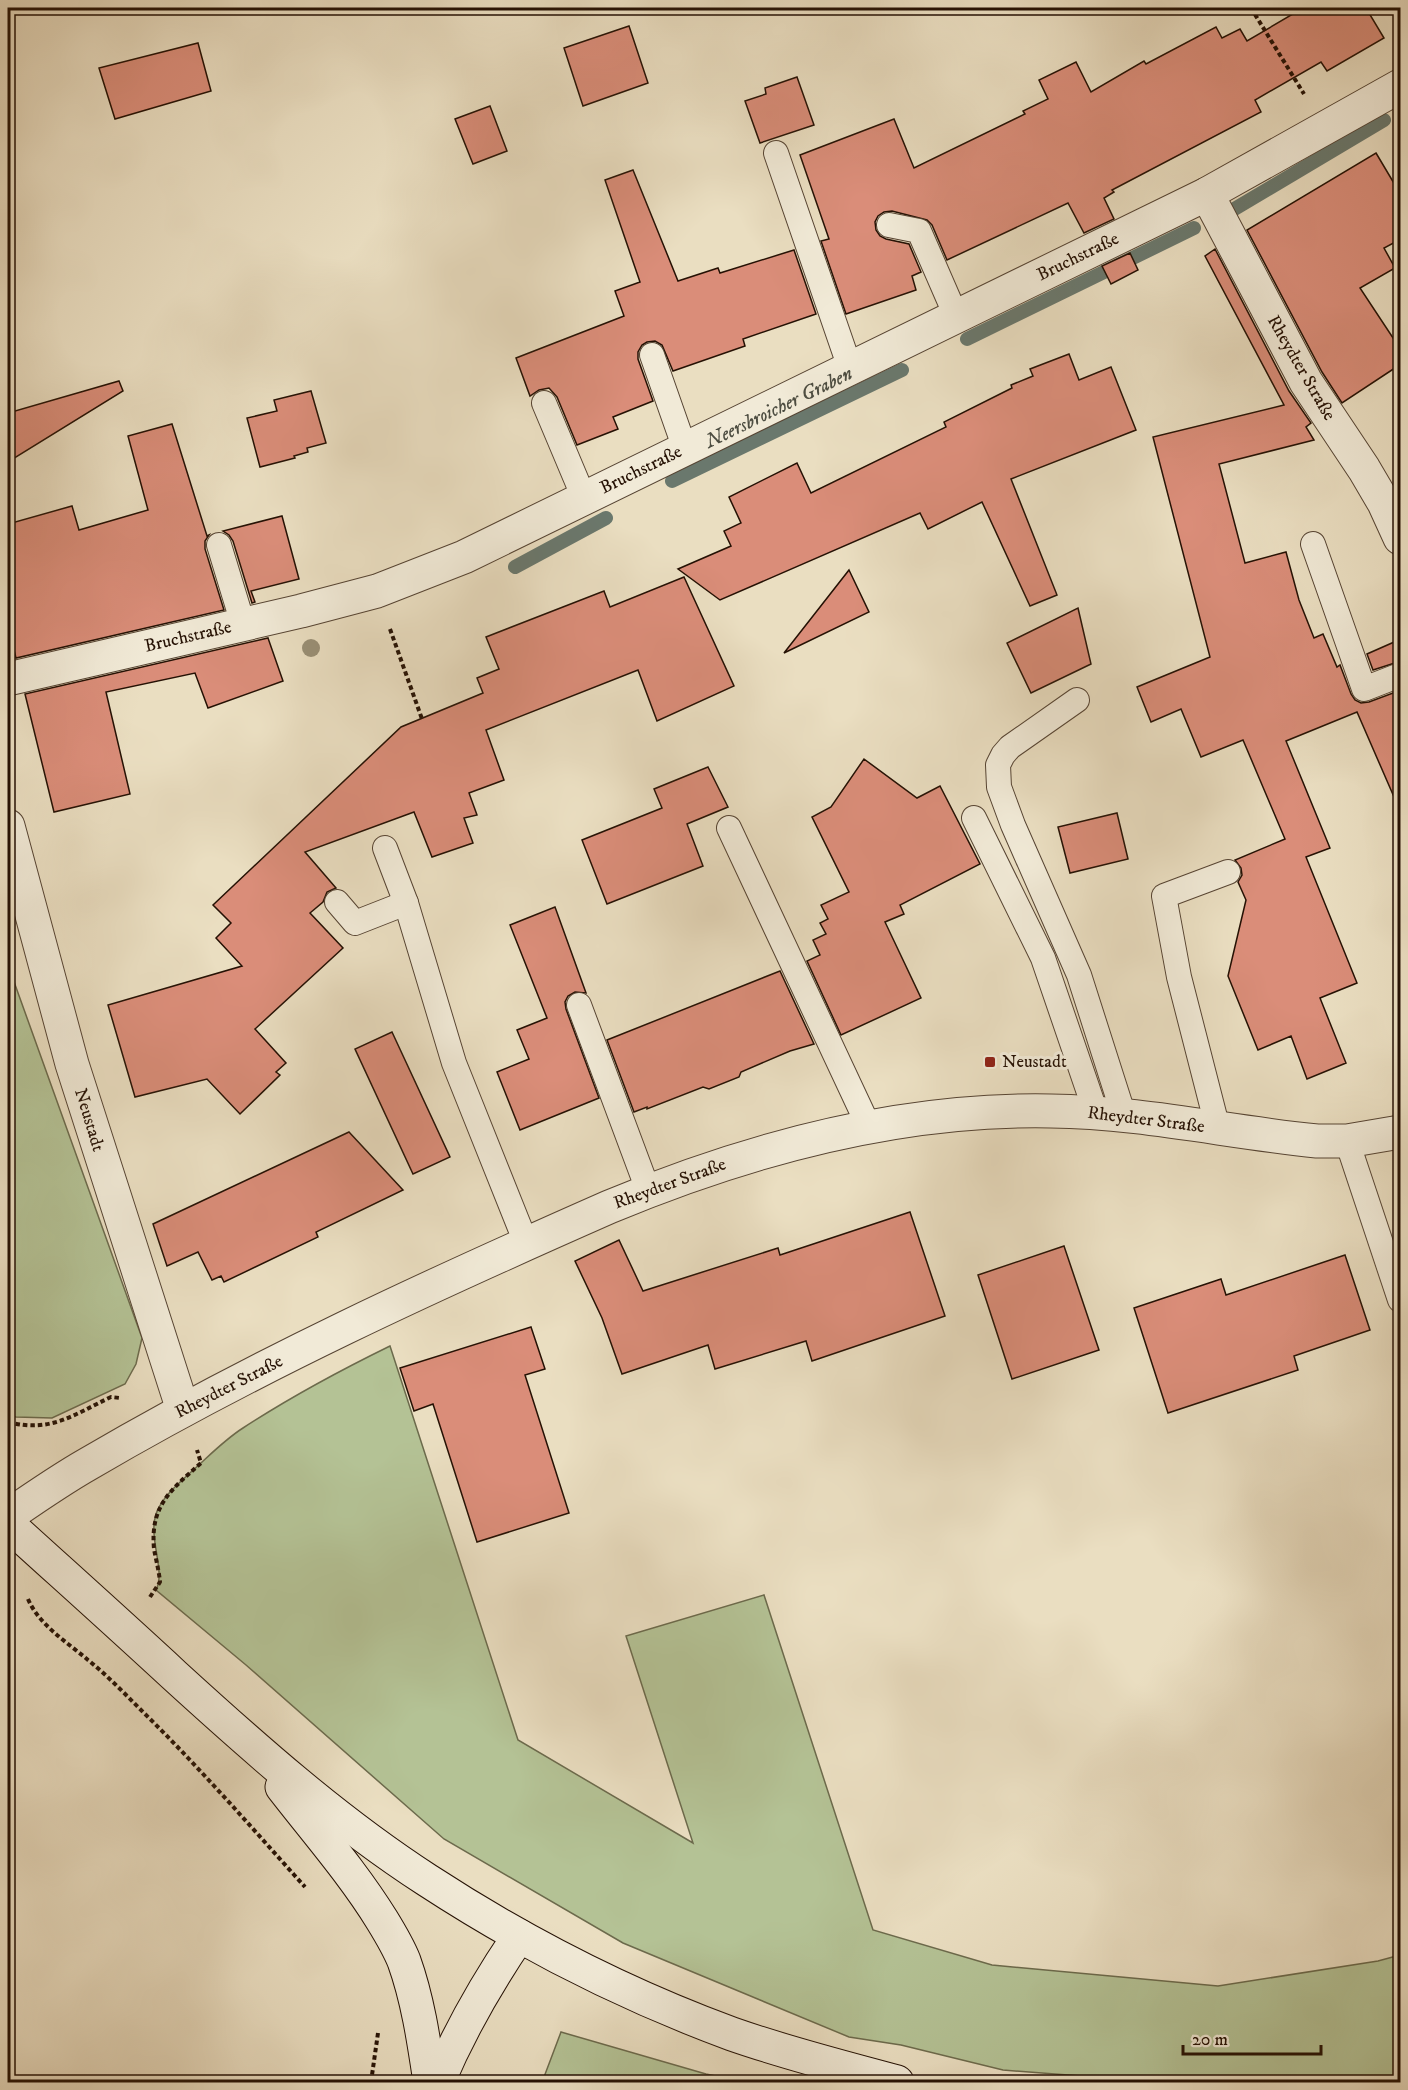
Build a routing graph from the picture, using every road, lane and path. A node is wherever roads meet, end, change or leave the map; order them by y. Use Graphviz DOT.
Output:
graph roads {
  1 [pos="1251,8"];
  2 [pos="1401,86"];
  3 [pos="1325,129"];
  4 [pos="776,153"];
  5 [pos="1207,194"];
  6 [pos="889,225"];
  7 [pos="956,316"];
  8 [pos="652,355"];
  9 [pos="850,368"];
  10 [pos="544,403"];
  11 [pos="686,449"];
  12 [pos="584,498"];
  13 [pos="1401,538"];
  14 [pos="1313,544"];
  15 [pos="219,545"];
  16 [pos="377,591"];
  17 [pos="243,624"];
  18 [pos="1401,675"];
  19 [pos="8,679"];
  20 [pos="1077,700"];
  21 [pos="422,719"];
  22 [pos="974,819"];
  23 [pos="729,828"];
  24 [pos="12,841"];
  25 [pos="385,848"];
  26 [pos="1228,872"];
  27 [pos="337,902"];
  28 [pos="406,903"];
  29 [pos="579,1005"];
  30 [pos="1110,1114"];
  31 [pos="869,1127"];
  32 [pos="1218,1128"];
  33 [pos="1401,1132"];
  34 [pos="1347,1141"];
  35 [pos="648,1190"];
  36 [pos="526,1243"];
  37 [pos="1401,1300"];
  38 [pos="183,1410"];
  39 [pos="8,1516"];
  40 [pos="8,1524"];
  41 [pos="27,1595"];
  42 [pos="123,1627"];
  43 [pos="240,1734"];
  44 [pos="312,1895"];
  45 [pos="519,1936"];
  46 [pos="379,2024"];
  47 [pos="371,2082"];
  48 [pos="430,2082"];
  49 [pos="438,2082"];
  50 [pos="897,2082"];
  1 -- 3 [label="path"];
  2 -- 3 [label="street, Bruchstraße"];
  3 -- 5 [label="street, Bruchstraße"];
  4 -- 9 [label="lane"];
  5 -- 7 [label="street, Bruchstraße"];
  5 -- 13 [label="street, Rheydter Straße"];
  6 -- 7 [label="lane"];
  7 -- 9 [label="street, Bruchstraße"];
  8 -- 11 [label="lane"];
  9 -- 11 [label="street, Bruchstraße"];
  10 -- 12 [label="lane"];
  11 -- 12 [label="street, Bruchstraße"];
  12 -- 16 [label="street, Bruchstraße"];
  14 -- 18 [label="lane"];
  15 -- 17 [label="lane"];
  16 -- 17 [label="street, Bruchstraße"];
  16 -- 21 [label="path"];
  17 -- 19 [label="street, Bruchstraße"];
  20 -- 30 [label="lane"];
  22 -- 30 [label="lane"];
  23 -- 31 [label="lane"];
  24 -- 38 [label="street, Neustadt"];
  25 -- 28 [label="lane"];
  26 -- 32 [label="lane"];
  27 -- 28 [label="lane"];
  28 -- 36 [label="lane"];
  29 -- 35 [label="lane"];
  30 -- 31 [label="street, Rheydter Straße"];
  30 -- 32 [label="street, Rheydter Straße"];
  31 -- 35 [label="street, Rheydter Straße"];
  32 -- 34 [label="street, Rheydter Straße"];
  33 -- 34 [label="street, Rheydter Straße"];
  34 -- 37 [label="lane"];
  35 -- 36 [label="street, Rheydter Straße"];
  36 -- 38 [label="street, Rheydter Straße"];
  38 -- 39 [label="street, Rheydter Straße"];
  38 -- 42 [label="path"];
  40 -- 42 [label="street"];
  41 -- 44 [label="path"];
  42 -- 43 [label="street"];
  43 -- 45 [label="street"];
  43 -- 48 [label="street"];
  45 -- 49 [label="street"];
  45 -- 50 [label="street"];
  46 -- 47 [label="path"];
}
